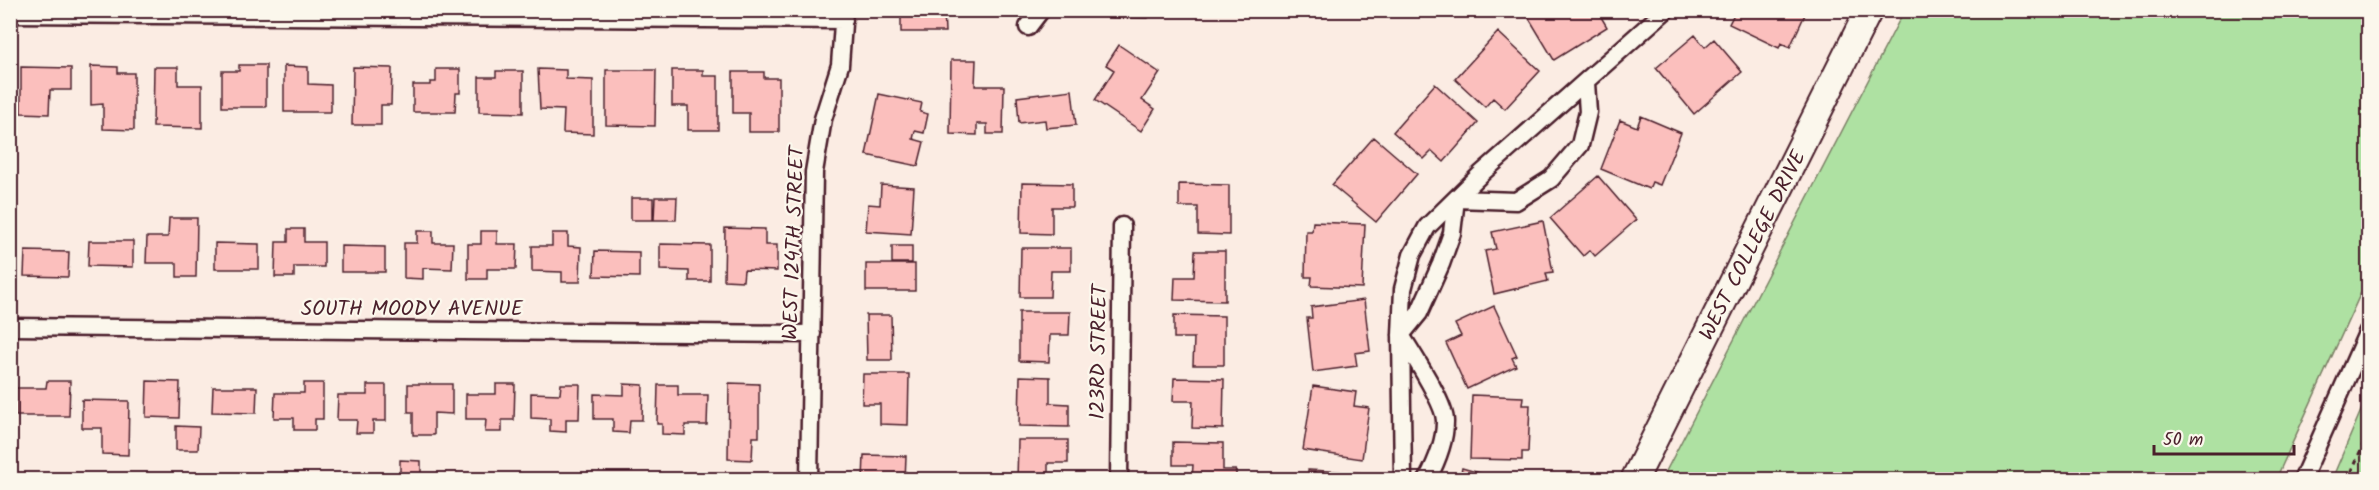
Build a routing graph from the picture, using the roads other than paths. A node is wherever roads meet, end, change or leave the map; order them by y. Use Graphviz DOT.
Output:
graph roads {
  1 [pos="1041,10"];
  2 [pos="1666,10"];
  3 [pos="1869,10"];
  4 [pos="288,13"];
  5 [pos="10,14"];
  6 [pos="568,15"];
  7 [pos="844,15"];
  8 [pos="1028,27"];
  9 [pos="1586,82"];
  10 [pos="1456,199"];
  11 [pos="1122,226"];
  12 [pos="10,327"];
  13 [pos="2368,331"];
  14 [pos="812,333"];
  15 [pos="1401,335"];
  16 [pos="809,480"];
  17 [pos="1119,480"];
  18 [pos="1404,480"];
  19 [pos="1427,480"];
  20 [pos="1634,480"];
  21 [pos="2302,480"];
  1 -- 8 [label="street"];
  2 -- 9 [label="street"];
  3 -- 20 [label="main road, WEST COLLEGE DRIVE"];
  4 -- 5 [label="street"];
  4 -- 6 [label="street"];
  6 -- 7 [label="street"];
  7 -- 14 [label="street, WEST 124TH STREET"];
  9 -- 10 [label="street"];
  9 -- 10 [label="street"];
  10 -- 15 [label="street"];
  10 -- 15 [label="street"];
  11 -- 17 [label="street, 123RD STREET"];
  12 -- 14 [label="street, SOUTH MOODY AVENUE"];
  13 -- 21 [label="street"];
  14 -- 16 [label="street, WEST 124TH STREET"];
  15 -- 18 [label="street"];
  15 -- 19 [label="street"];
}
